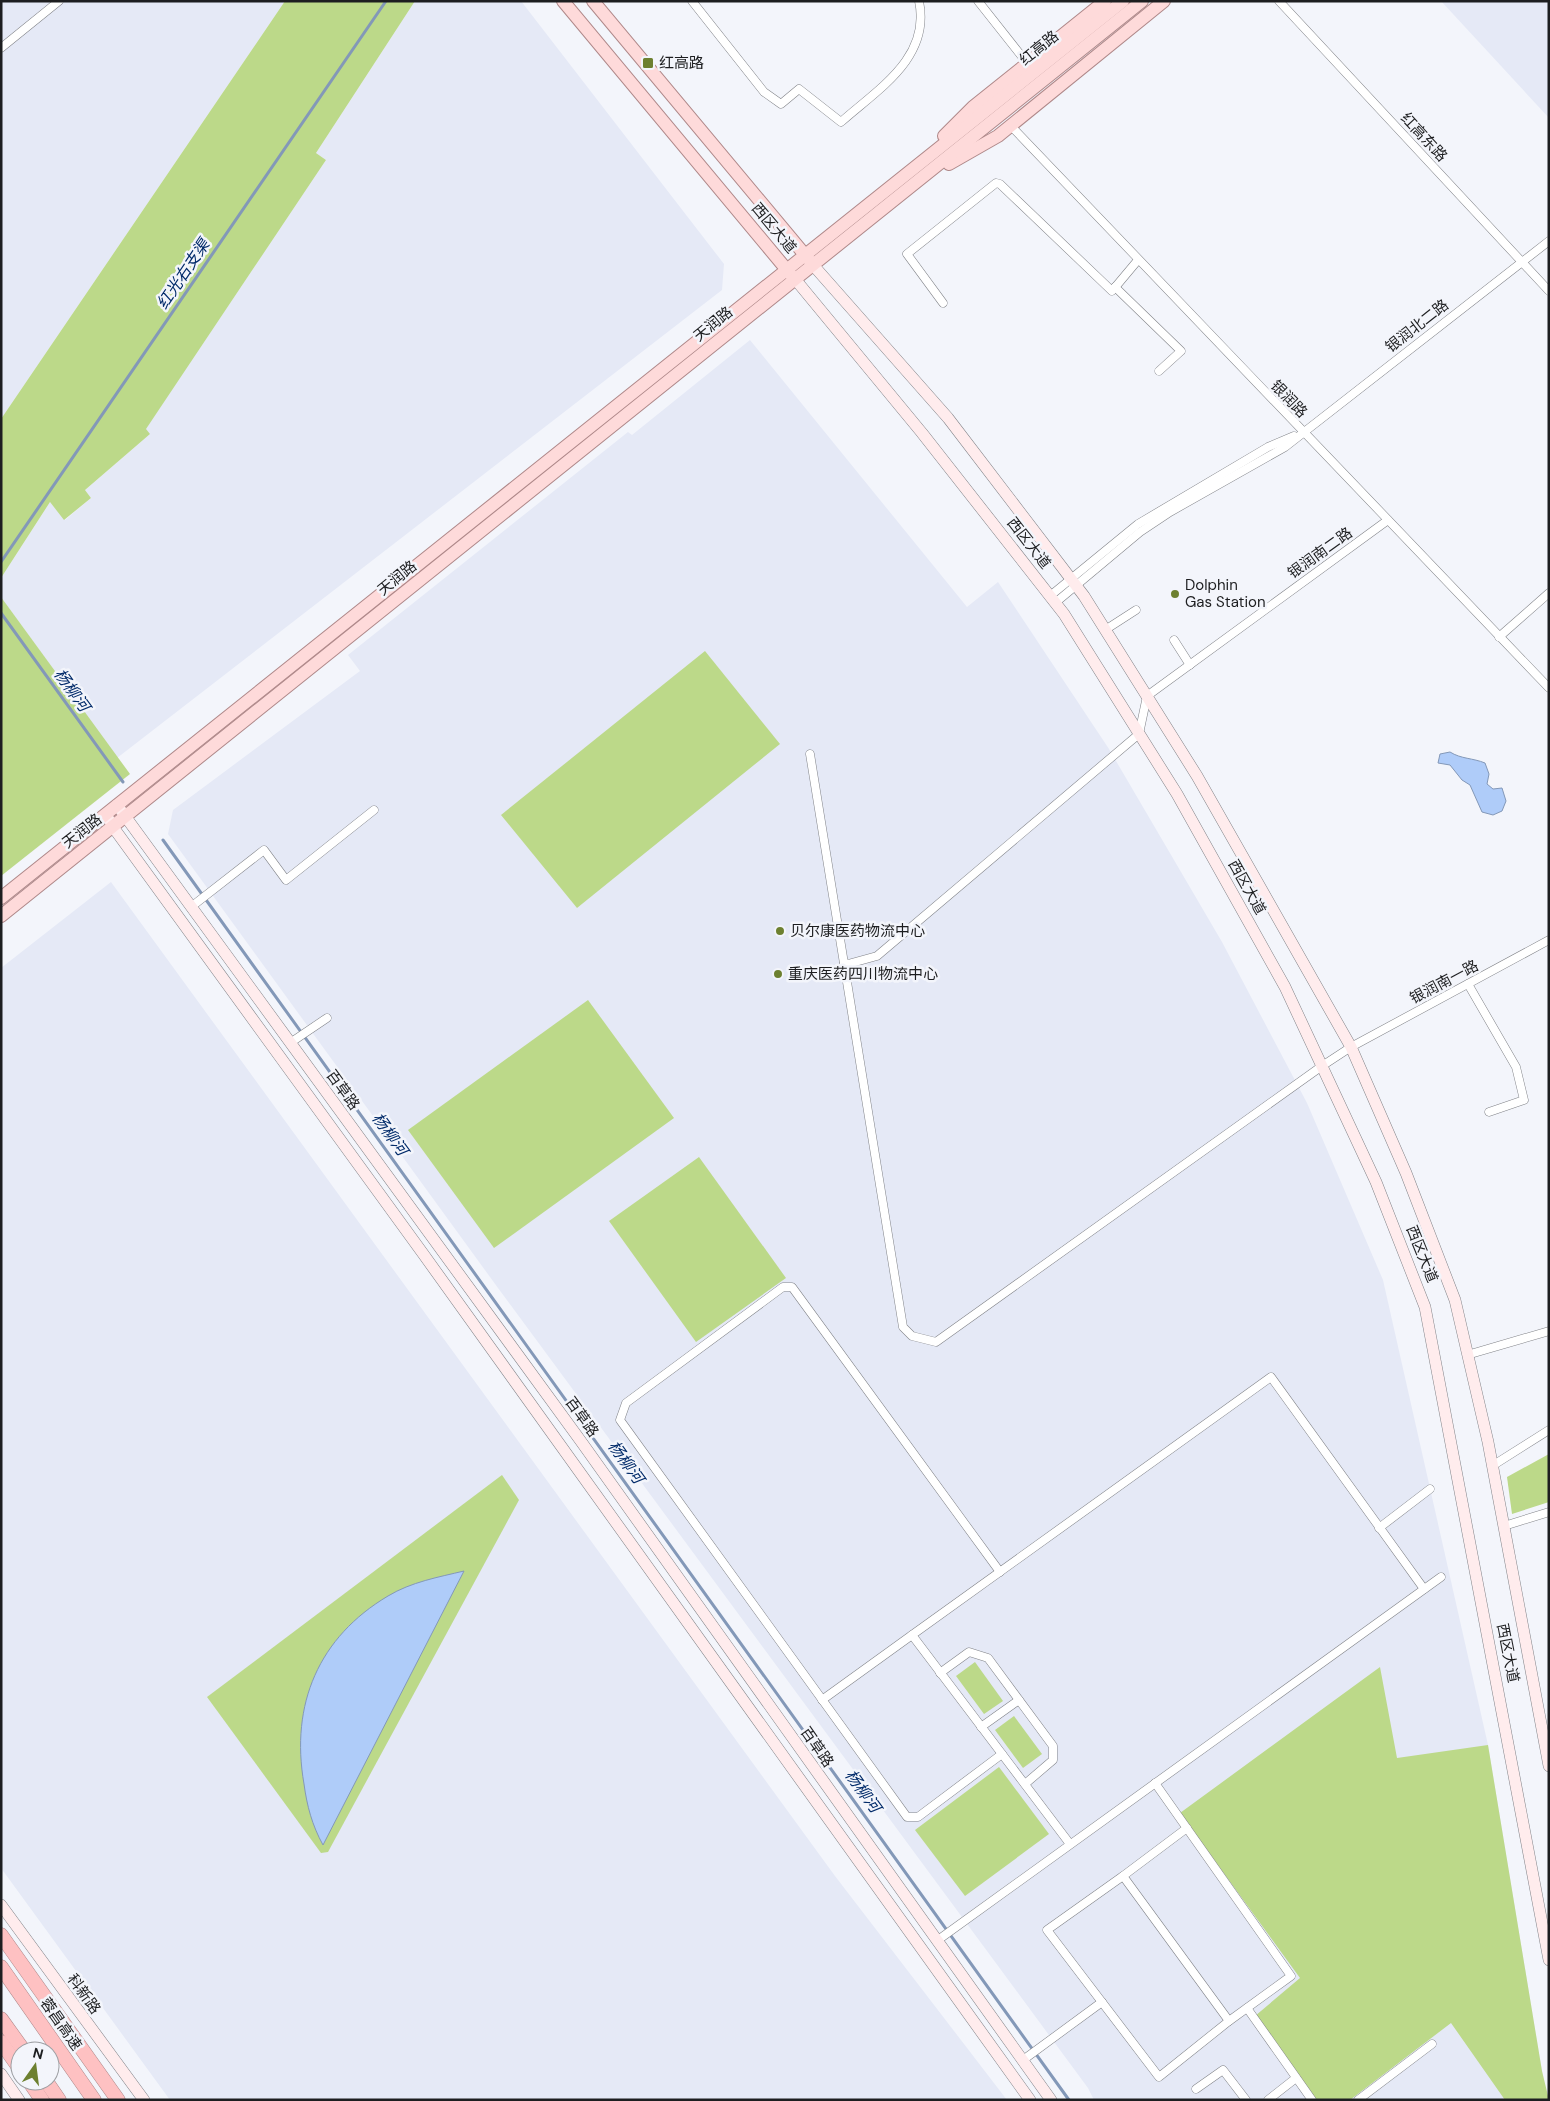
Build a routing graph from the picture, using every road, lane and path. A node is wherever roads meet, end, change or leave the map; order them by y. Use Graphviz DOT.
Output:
graph roads {
  1 [pos="59,1"];
  2 [pos="563,1"];
  3 [pos="594,1"];
  4 [pos="692,1"];
  5 [pos="919,1"];
  6 [pos="978,1"];
  7 [pos="1105,1"];
  8 [pos="1123,1"];
  9 [pos="1142,1"];
  10 [pos="1164,1"];
  11 [pos="1280,1"];
  12 [pos="1,48"];
  13 [pos="1027,63"];
  14 [pos="1011,126"];
  15 [pos="911,179"];
  16 [pos="1549,241"];
  17 [pos="804,256"];
  18 [pos="1138,260"];
  19 [pos="1522,263"];
  20 [pos="813,265"];
  21 [pos="791,275"];
  22 [pos="1115,287"];
  23 [pos="1549,291"];
  24 [pos="943,303"];
  25 [pos="1159,371"];
  26 [pos="1302,433"];
  27 [pos="1388,520"];
  28 [pos="1073,582"];
  29 [pos="1549,593"];
  30 [pos="1052,599"];
  31 [pos="1136,610"];
  32 [pos="1105,630"];
  33 [pos="1499,637"];
  34 [pos="1174,640"];
  35 [pos="1190,664"];
  36 [pos="1549,688"];
  37 [pos="1147,696"];
  38 [pos="1139,734"];
  39 [pos="810,754"];
  40 [pos="117,806"];
  41 [pos="374,810"];
  42 [pos="106,814"];
  43 [pos="125,817"];
  44 [pos="113,827"];
  45 [pos="1,898"];
  46 [pos="191,907"];
  47 [pos="1,916"];
  48 [pos="1549,940"];
  49 [pos="844,963"];
  50 [pos="1468,984"];
  51 [pos="328,1018"];
  52 [pos="295,1040"];
  53 [pos="1351,1047"];
  54 [pos="1322,1066"];
  55 [pos="1489,1112"];
  56 [pos="1549,1331"];
  57 [pos="1467,1355"];
  58 [pos="1549,1430"];
  59 [pos="1492,1466"];
  60 [pos="1430,1489"];
  61 [pos="1549,1512"];
  62 [pos="1504,1526"];
  63 [pos="1380,1528"];
  64 [pos="1000,1572"];
  65 [pos="1441,1577"];
  66 [pos="1424,1589"];
  67 [pos="912,1635"];
  68 [pos="940,1673"];
  69 [pos="822,1700"];
  70 [pos="1019,1700"];
  71 [pos="981,1727"];
  72 [pos="1002,1754"];
  73 [pos="1549,1766"];
  74 [pos="1155,1783"];
  75 [pos="1025,1784"];
  76 [pos="1187,1828"];
  77 [pos="1070,1844"];
  78 [pos="1122,1876"];
  79 [pos="1,1905"];
  80 [pos="1,1935"];
  81 [pos="941,1938"];
  82 [pos="1549,1960"];
  83 [pos="1,1967"];
  84 [pos="1102,2002"];
  85 [pos="1247,2008"];
  86 [pos="1,2019"];
  87 [pos="1230,2021"];
  88 [pos="1,2027"];
  89 [pos="14,2041"];
  90 [pos="16,2041"];
  91 [pos="1,2042"];
  92 [pos="1432,2044"];
  93 [pos="10,2055"];
  94 [pos="1027,2057"];
  95 [pos="1,2074"];
  96 [pos="1296,2078"];
  97 [pos="1196,2090"];
  98 [pos="19,2100"];
  99 [pos="94,2100"];
  100 [pos="118,2100"];
  101 [pos="144,2100"];
  102 [pos="1030,2100"];
  103 [pos="1051,2100"];
  104 [pos="1246,2100"];
  105 [pos="1268,2100"];
  106 [pos="1312,2100"];
  107 [pos="1358,2100"];
  1 -- 12 [label="street"];
  2 -- 21 [label="main road, 西区大道"];
  3 -- 17 [label="main road, 西区大道"];
  4 -- 5 [label="street"];
  6 -- 13 [label="street"];
  7 -- 13 [label="main road"];
  8 -- 15 [label="main road, 红高路"];
  9 -- 15 [label="main road, 红高路"];
  10 -- 14 [label="main road"];
  11 -- 19 [label="street, 红高东路"];
  13 -- 15 [label="main road"];
  14 -- 15 [label="main road"];
  14 -- 18 [label="street, 银润路"];
  15 -- 17 [label="main road, 红高路"];
  15 -- 20 [label="main road, 红高路"];
  16 -- 19 [label="street, 银润北二路"];
  17 -- 20 [label="main road, 西区大道"];
  17 -- 21 [label="main road, 红高路"];
  18 -- 22 [label="street"];
  18 -- 26 [label="street, 银润路"];
  19 -- 23 [label="street, 红高东路"];
  19 -- 26 [label="street, 银润北二路"];
  20 -- 21 [label="main road, 天润路"];
  20 -- 28 [label="main road, 西区大道"];
  21 -- 30 [label="main road, 西区大道"];
  21 -- 40 [label="main road, 天润路"];
  21 -- 43 [label="main road, 天润路"];
  22 -- 24 [label="street"];
  22 -- 25 [label="street"];
  26 -- 27 [label="street, 银润路"];
  26 -- 28 [label="street, 银润北二路"];
  27 -- 33 [label="street, 银润路"];
  27 -- 35 [label="street, 银润南二路"];
  28 -- 30 [label="street, 银润北二路"];
  28 -- 32 [label="main road, 西区大道"];
  29 -- 33 [label="street"];
  30 -- 38 [label="main road, 西区大道"];
  31 -- 32 [label="street"];
  32 -- 37 [label="main road, 西区大道"];
  33 -- 36 [label="street, 银润路"];
  34 -- 35 [label="street"];
  35 -- 37 [label="street, 银润南二路"];
  37 -- 38 [label="street"];
  37 -- 53 [label="main road, 西区大道"];
  38 -- 49 [label="street"];
  38 -- 54 [label="main road, 西区大道"];
  39 -- 49 [label="street, 银润南一路"];
  40 -- 42 [label="main road, 天润路"];
  40 -- 43 [label="main road, 百草路"];
  41 -- 46 [label="street"];
  42 -- 44 [label="main road"];
  42 -- 45 [label="main road, 天润路"];
  43 -- 44 [label="main road, 天润路"];
  43 -- 46 [label="main road, 百草路"];
  44 -- 47 [label="main road, 天润路"];
  44 -- 102 [label="main road"];
  46 -- 52 [label="main road, 百草路"];
  48 -- 50 [label="street, 银润南一路"];
  49 -- 54 [label="street, 银润南一路"];
  50 -- 53 [label="street, 银润南一路"];
  50 -- 55 [label="street"];
  51 -- 52 [label="street"];
  52 -- 81 [label="main road, 百草路"];
  53 -- 54 [label="street, 银润南一路"];
  53 -- 57 [label="main road, 西区大道"];
  54 -- 82 [label="main road, 西区大道"];
  56 -- 57 [label="street"];
  57 -- 59 [label="main road, 西区大道"];
  58 -- 59 [label="street"];
  59 -- 62 [label="main road, 西区大道"];
  60 -- 63 [label="street"];
  61 -- 62 [label="street"];
  62 -- 73 [label="main road, 西区大道"];
  63 -- 64 [label="street"];
  63 -- 66 [label="street"];
  64 -- 67 [label="street"];
  64 -- 69 [label="street"];
  65 -- 66 [label="street"];
  66 -- 74 [label="street"];
  67 -- 68 [label="street"];
  67 -- 69 [label="street"];
  68 -- 70 [label="street"];
  68 -- 71 [label="street"];
  69 -- 72 [label="street"];
  70 -- 71 [label="street"];
  70 -- 75 [label="street"];
  71 -- 72 [label="street"];
  72 -- 75 [label="street"];
  74 -- 76 [label="street"];
  74 -- 77 [label="street"];
  75 -- 77 [label="street"];
  76 -- 78 [label="street"];
  76 -- 85 [label="street"];
  77 -- 81 [label="street"];
  78 -- 84 [label="street"];
  78 -- 87 [label="street"];
  79 -- 101 [label="main road, 科新路"];
  80 -- 100 [label="highway"];
  81 -- 94 [label="main road, 百草路"];
  83 -- 99 [label="highway, 蓉昌高速"];
  84 -- 87 [label="street"];
  84 -- 94 [label="street"];
  85 -- 87 [label="street"];
  85 -- 96 [label="street"];
  86 -- 90 [label="highway"];
  88 -- 89 [label="highway"];
  91 -- 93 [label="highway"];
  92 -- 107 [label="street"];
  94 -- 103 [label="main road, 百草路"];
  95 -- 98 [label="main road"];
  96 -- 105 [label="street"];
  96 -- 106 [label="street"];
  97 -- 104 [label="street"];
}
